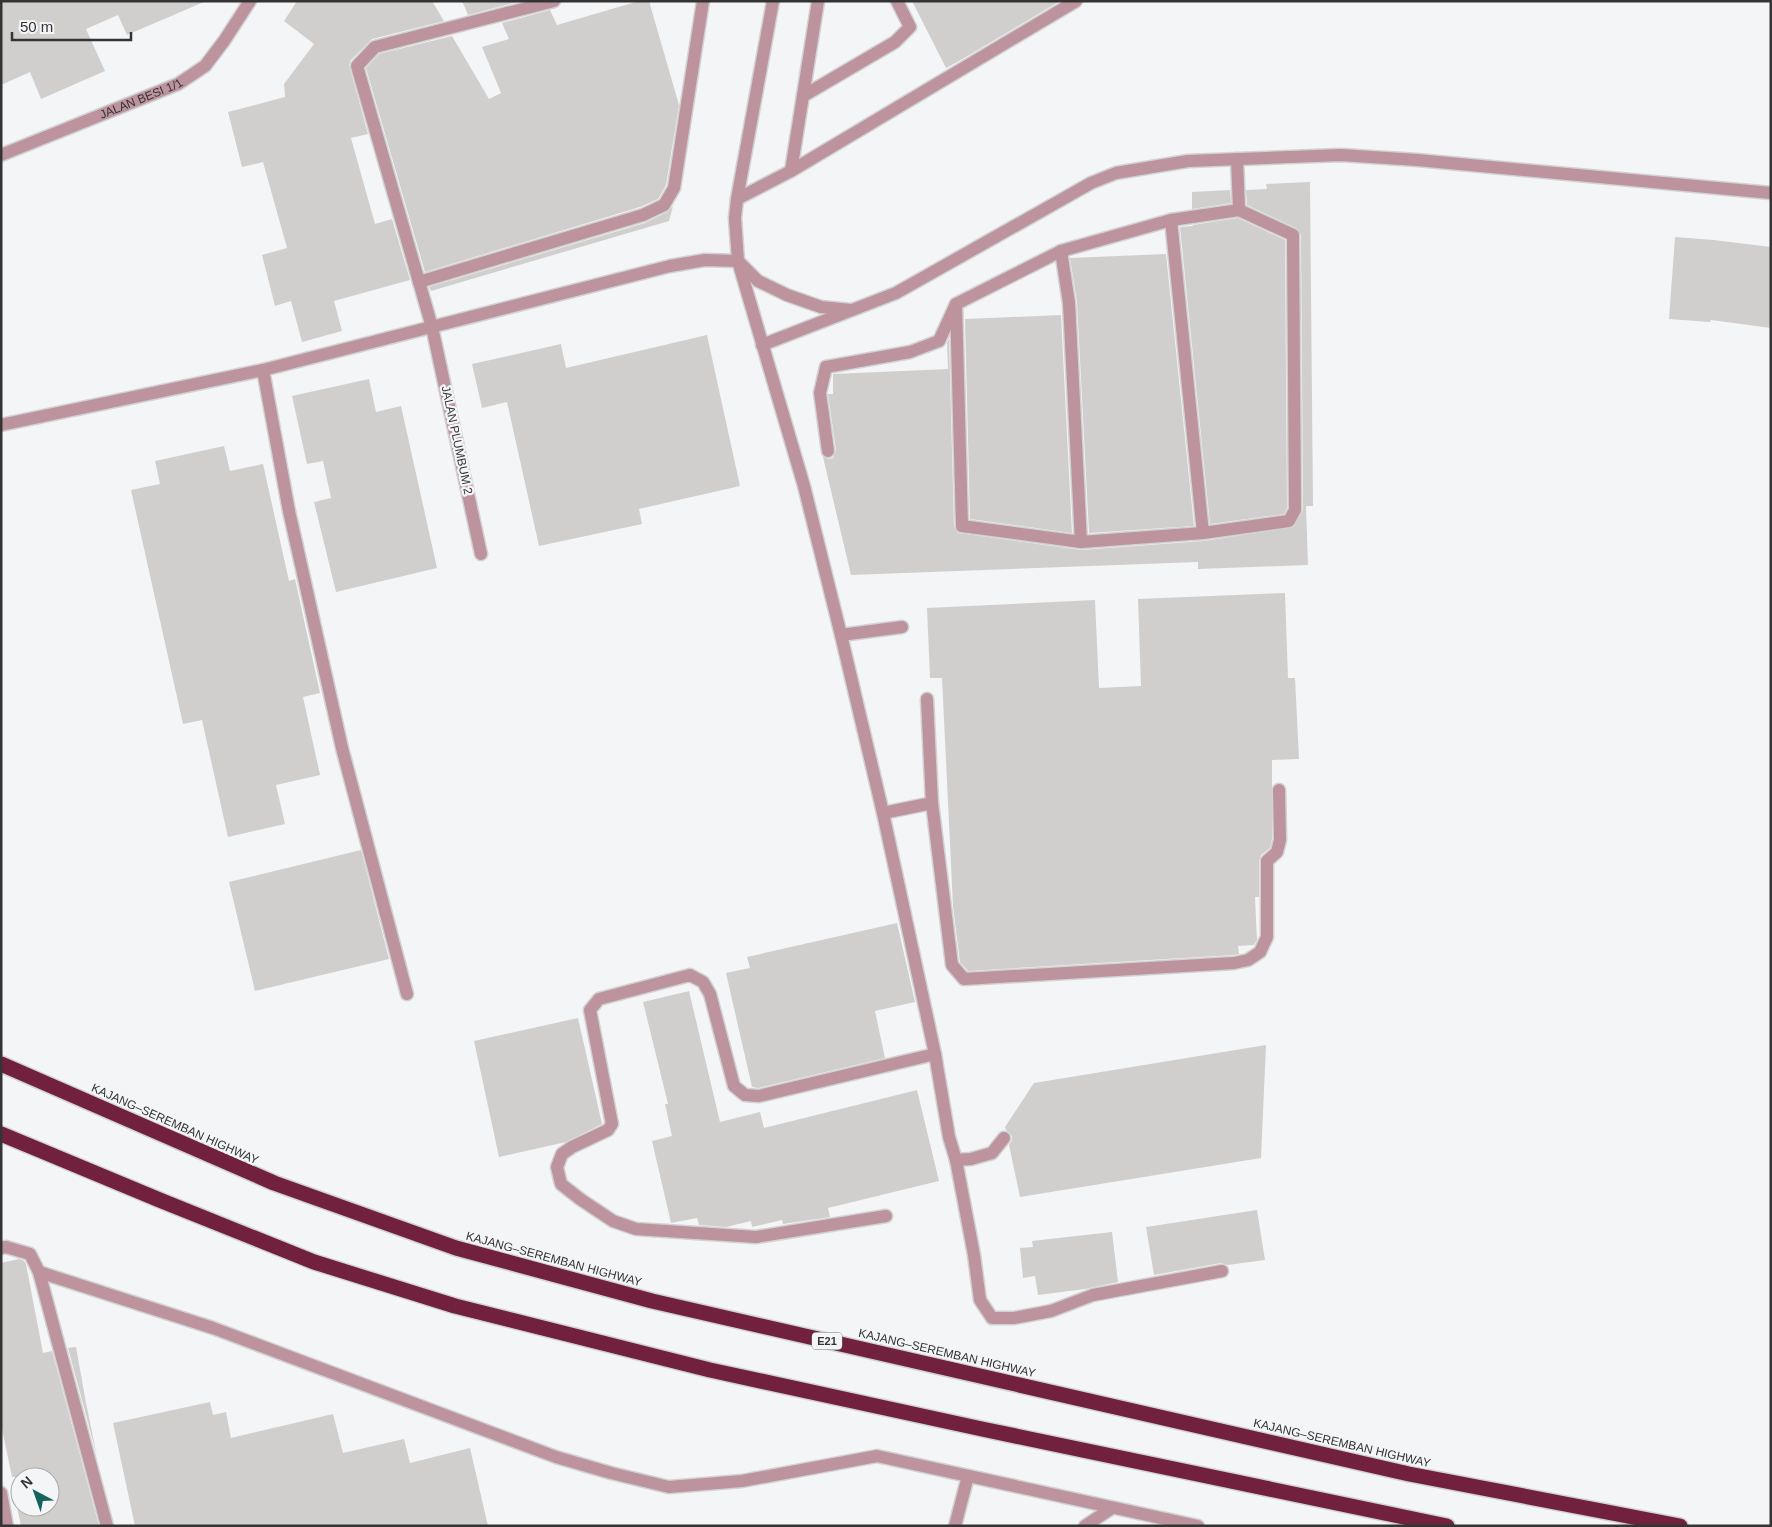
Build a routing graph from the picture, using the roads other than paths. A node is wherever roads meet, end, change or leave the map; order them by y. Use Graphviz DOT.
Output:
graph roads {
  1 [pos="250,1"];
  2 [pos="554,1"];
  3 [pos="703,1"];
  4 [pos="773,1"];
  5 [pos="818,1"];
  6 [pos="897,1"];
  7 [pos="1076,1"];
  8 [pos="803,96"];
  9 [pos="1,155"];
  10 [pos="1237,158"];
  11 [pos="791,171"];
  12 [pos="1771,193"];
  13 [pos="737,199"];
  14 [pos="1239,210"];
  15 [pos="1171,220"];
  16 [pos="1061,251"];
  17 [pos="738,261"];
  18 [pos="419,282"];
  19 [pos="956,304"];
  20 [pos="854,310"];
  21 [pos="432,327"];
  22 [pos="762,345"];
  23 [pos="263,370"];
  24 [pos="1,425"];
  25 [pos="828,451"];
  26 [pos="1203,533"];
  27 [pos="1081,542"];
  28 [pos="481,554"];
  29 [pos="902,627"];
  30 [pos="841,635"];
  31 [pos="928,699"];
  32 [pos="1279,790"];
  33 [pos="932,803"];
  34 [pos="883,813"];
  35 [pos="407,994"];
  36 [pos="935,1054"];
  37 [pos="1,1064"];
  38 [pos="1,1134"];
  39 [pos="1004,1138"];
  40 [pos="956,1160"];
  41 [pos="886,1216"];
  42 [pos="1,1248"];
  43 [pos="1222,1270"];
  44 [pos="40,1272"];
  45 [pos="968,1476"];
  46 [pos="1,1493"];
  47 [pos="1112,1508"];
  48 [pos="7,1526"];
  49 [pos="107,1526"];
  50 [pos="955,1526"];
  51 [pos="1086,1526"];
  52 [pos="1198,1526"];
  53 [pos="1447,1526"];
  54 [pos="1680,1526"];
  1 -- 9 [label="street, JALAN BESI 1/1"];
  2 -- 18 [label="street, JALAN PLUMBUM 2"];
  3 -- 18 [label="street"];
  4 -- 13 [label="street"];
  5 -- 8 [label="street"];
  6 -- 8 [label="street"];
  7 -- 11 [label="street"];
  8 -- 11 [label="street"];
  10 -- 12 [label="street"];
  10 -- 14 [label="street"];
  10 -- 20 [label="street"];
  11 -- 13 [label="street"];
  13 -- 17 [label="street"];
  14 -- 15 [label="street"];
  14 -- 26 [label="street"];
  15 -- 16 [label="street"];
  15 -- 26 [label="street"];
  16 -- 19 [label="street"];
  16 -- 27 [label="street"];
  17 -- 20 [label="street"];
  17 -- 21 [label="street"];
  17 -- 22 [label="street"];
  18 -- 21 [label="street, JALAN PLUMBUM 2"];
  19 -- 25 [label="street"];
  19 -- 27 [label="street"];
  20 -- 22 [label="street"];
  21 -- 23 [label="street"];
  21 -- 28 [label="street, JALAN PLUMBUM 2"];
  22 -- 30 [label="street"];
  23 -- 24 [label="street"];
  23 -- 35 [label="street"];
  26 -- 27 [label="street"];
  29 -- 30 [label="street"];
  30 -- 34 [label="street"];
  31 -- 33 [label="street"];
  32 -- 33 [label="street"];
  33 -- 34 [label="street"];
  34 -- 36 [label="street"];
  36 -- 40 [label="street"];
  36 -- 41 [label="street"];
  37 -- 54 [label="highway, KAJANG–SEREMBAN HIGHWAY / E21"];
  38 -- 53 [label="highway"];
  39 -- 40 [label="street"];
  40 -- 43 [label="street"];
  42 -- 44 [label="street"];
  44 -- 45 [label="street"];
  44 -- 49 [label="street"];
  45 -- 47 [label="street"];
  45 -- 50 [label="street"];
  46 -- 48 [label="street"];
  47 -- 51 [label="street"];
  47 -- 52 [label="street"];
}
